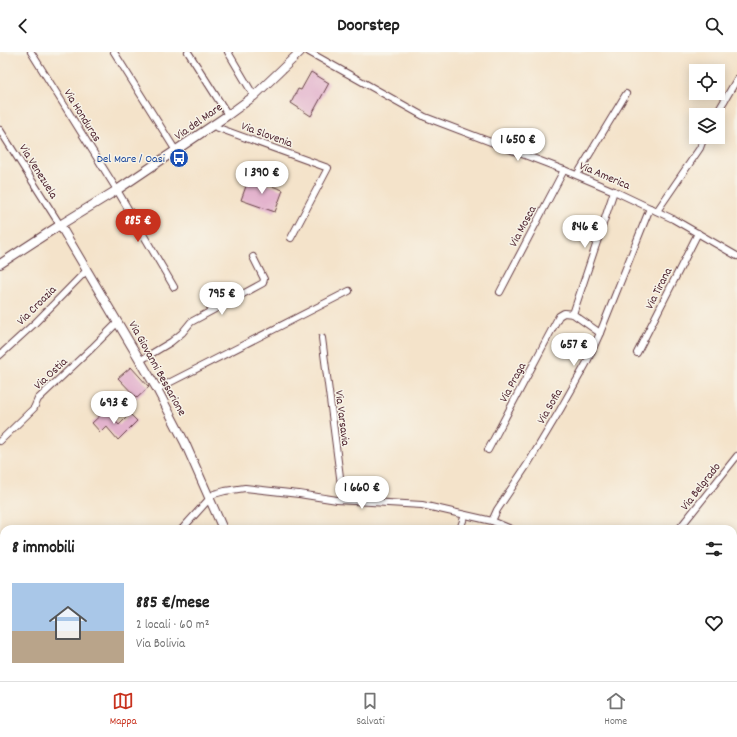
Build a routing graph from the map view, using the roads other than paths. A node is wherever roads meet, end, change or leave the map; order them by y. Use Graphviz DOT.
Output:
graph roads {
  1 [pos="31,52"];
  2 [pos="114,52"];
  3 [pos="188,52"];
  4 [pos="228,52"];
  5 [pos="300,52"];
  6 [pos="309,52"];
  7 [pos="737,78"];
  8 [pos="626,94"];
  9 [pos="254,96"];
  10 [pos="720,108"];
  11 [pos="228,115"];
  12 [pos="213,126"];
  13 [pos="0,130"];
  14 [pos="701,144"];
  15 [pos="176,151"];
  16 [pos="564,170"];
  17 [pos="577,175"];
  18 [pos="117,190"];
  19 [pos="614,191"];
  20 [pos="650,208"];
  21 [pos="657,211"];
  22 [pos="60,225"];
  23 [pos="698,233"];
  24 [pos="291,238"];
  25 [pos="737,256"];
  26 [pos="253,257"];
  27 [pos="1,261"];
  28 [pos="87,270"];
  29 [pos="174,287"];
  30 [pos="349,292"];
  31 [pos="500,292"];
  32 [pos="572,314"];
  33 [pos="118,322"];
  34 [pos="600,333"];
  35 [pos="322,338"];
  36 [pos="637,353"];
  37 [pos="0,355"];
  38 [pos="140,360"];
  39 [pos="158,389"];
  40 [pos="0,442"];
  41 [pos="488,450"];
  42 [pos="737,456"];
  43 [pos="210,498"];
  44 [pos="343,500"];
  45 [pos="466,515"];
  46 [pos="492,521"];
  47 [pos="186,525"];
  48 [pos="221,525"];
  49 [pos="462,525"];
  50 [pos="502,525"];
  51 [pos="682,525"];
  1 -- 18 [label="street, Via Honduras"];
  2 -- 15 [label="street"];
  3 -- 11 [label="street"];
  4 -- 9 [label="street"];
  5 -- 9 [label="street, Via del Mare"];
  6 -- 16 [label="street, Via America"];
  7 -- 10 [label="street"];
  8 -- 17 [label="street"];
  9 -- 11 [label="street, Via del Mare"];
  11 -- 12 [label="street, Via del Mare"];
  12 -- 15 [label="street, Via del Mare"];
  12 -- 24 [label="street, Via Slovenia"];
  13 -- 22 [label="street, Via Venezuela"];
  14 -- 21 [label="street"];
  15 -- 18 [label="street, Via del Mare"];
  16 -- 17 [label="street, Via America"];
  16 -- 31 [label="street, Via Mosca"];
  17 -- 19 [label="street, Via America"];
  18 -- 22 [label="street, Via del Mare"];
  18 -- 29 [label="street, Via Honduras"];
  19 -- 20 [label="street, Via America"];
  19 -- 32 [label="street"];
  20 -- 21 [label="street, Via America"];
  20 -- 34 [label="street, Via Sofia"];
  21 -- 23 [label="street, Via America"];
  22 -- 27 [label="street, Via del Mare"];
  22 -- 28 [label="street, Via Giovanni Bessarione"];
  23 -- 25 [label="street, Via America"];
  23 -- 36 [label="street, Via Tirana"];
  26 -- 38 [label="street"];
  28 -- 33 [label="street, Via Giovanni Bessarione"];
  28 -- 37 [label="street, Via Croazia"];
  30 -- 39 [label="street"];
  32 -- 34 [label="street"];
  32 -- 41 [label="street, Via Praga"];
  33 -- 38 [label="street, Via Giovanni Bessarione"];
  33 -- 40 [label="street, Via Ostia"];
  34 -- 46 [label="street, Via Sofia"];
  35 -- 44 [label="street, Via Varsavia"];
  38 -- 39 [label="street, Via Giovanni Bessarione"];
  39 -- 43 [label="street, Via Giovanni Bessarione"];
  42 -- 51 [label="street, Via Belgrado"];
  43 -- 44 [label="street"];
  43 -- 47 [label="street"];
  43 -- 48 [label="street, Via Giovanni Bessarione"];
  44 -- 45 [label="street"];
  45 -- 46 [label="street"];
  45 -- 49 [label="street"];
  46 -- 50 [label="street"];
}
